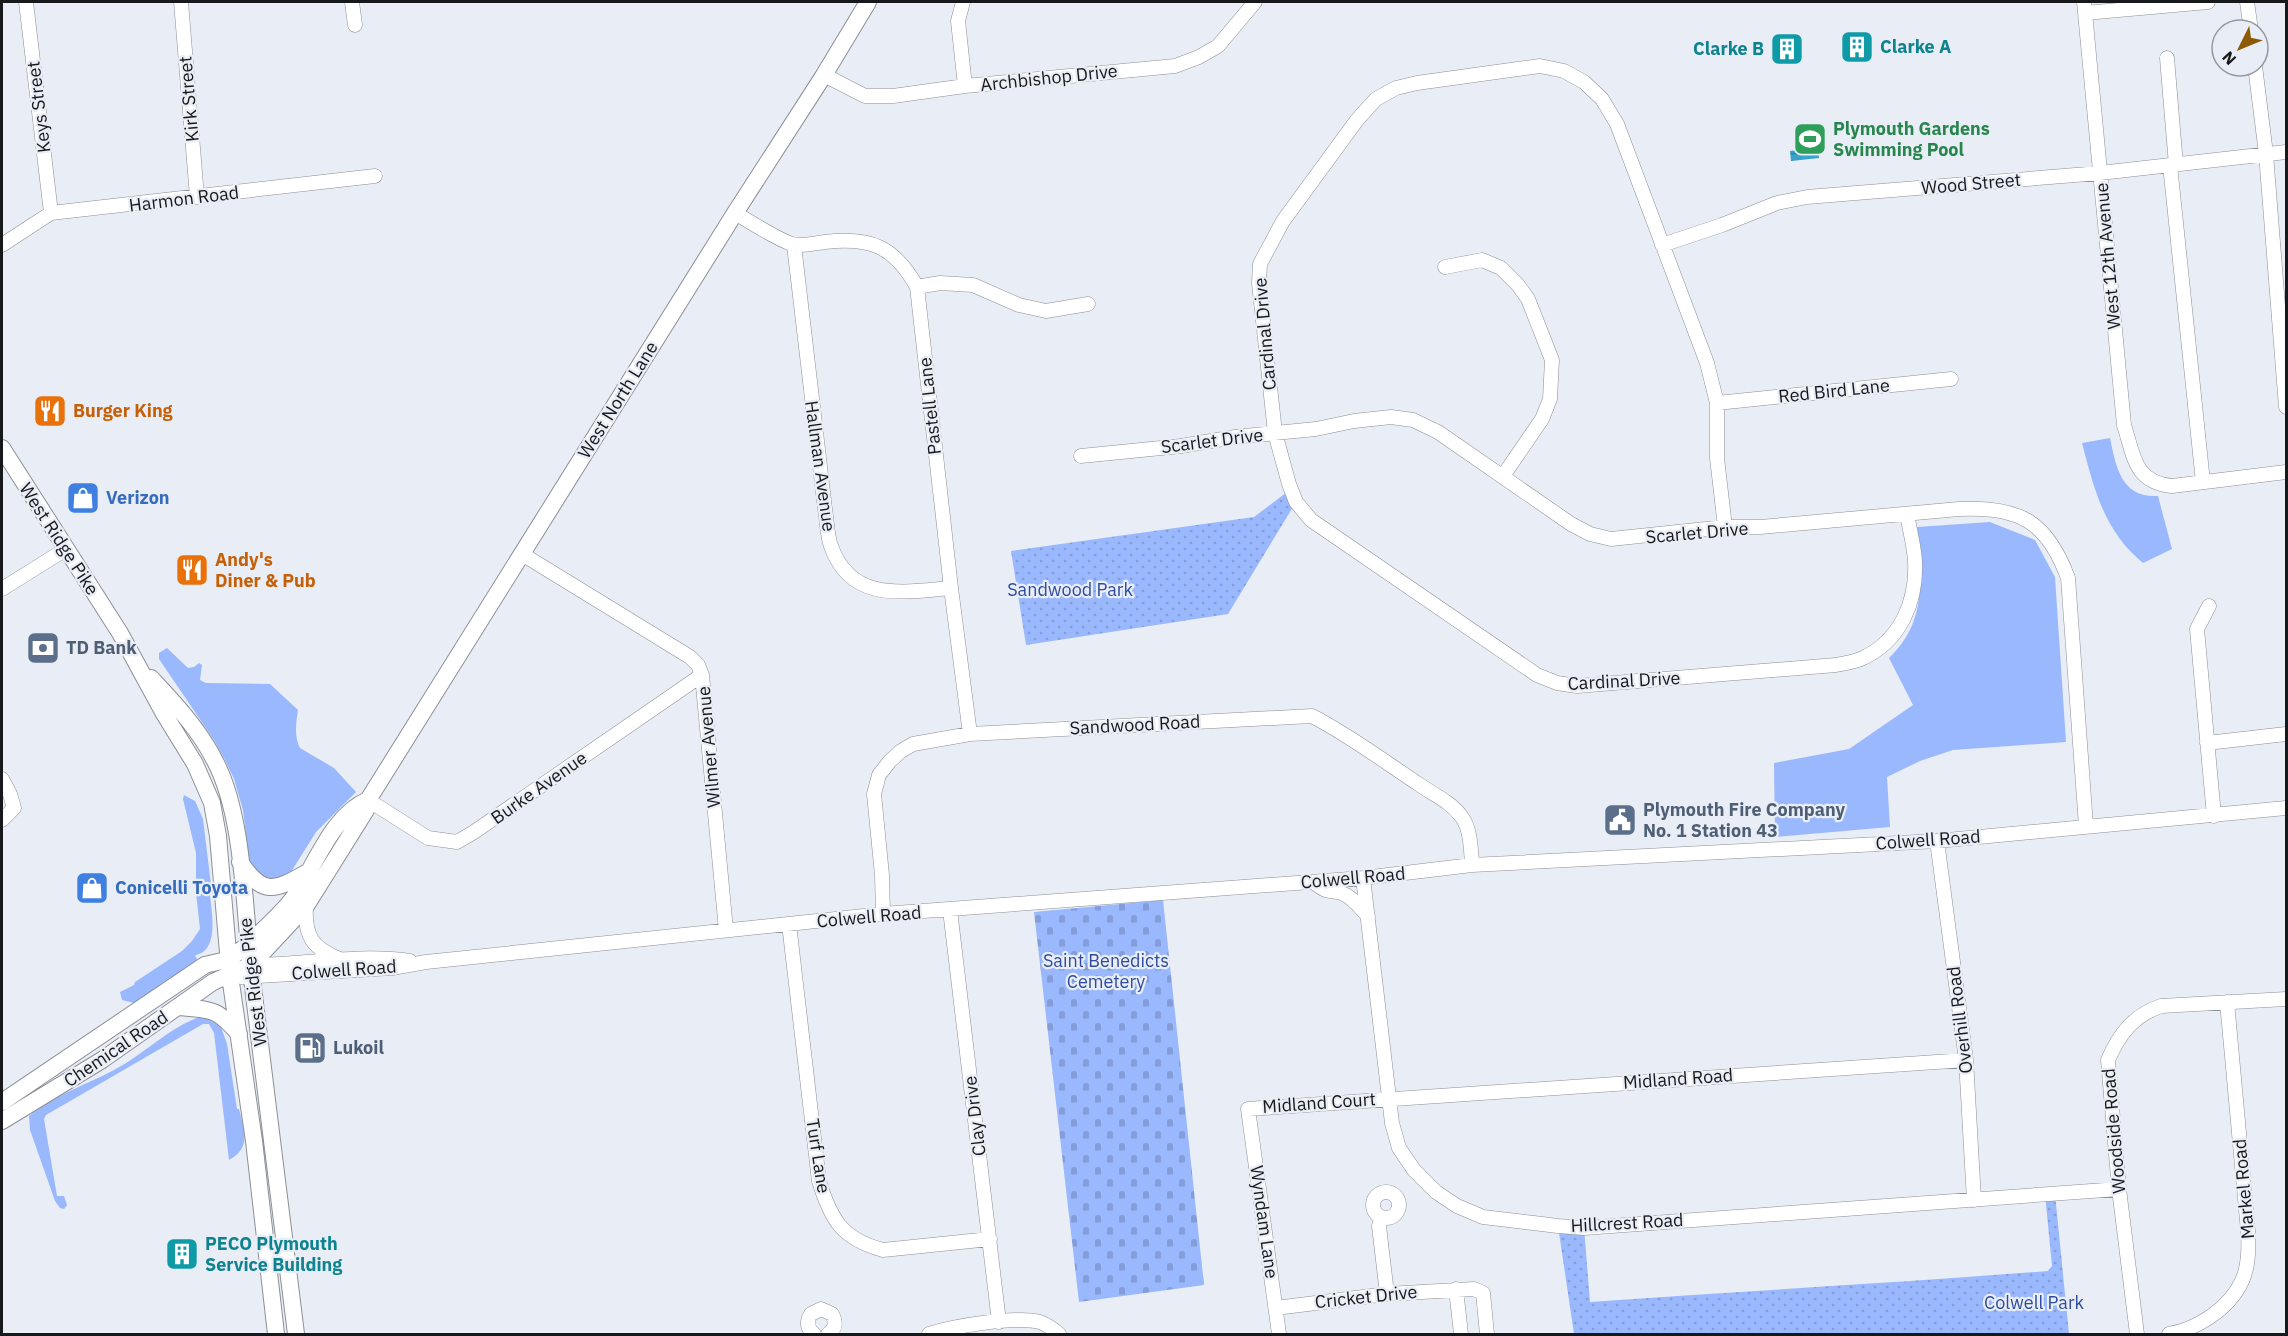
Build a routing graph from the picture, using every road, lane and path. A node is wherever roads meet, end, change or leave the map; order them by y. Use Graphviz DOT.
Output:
graph roads {
  1 [pos="26,2"];
  2 [pos="181,2"];
  3 [pos="352,2"];
  4 [pos="868,2"];
  5 [pos="963,2"];
  6 [pos="1255,2"];
  7 [pos="2208,2"];
  8 [pos="2247,2"];
  9 [pos="2085,7"];
  10 [pos="2249,18"];
  11 [pos="355,25"];
  12 [pos="2167,58"];
  13 [pos="824,75"];
  14 [pos="2256,78"];
  15 [pos="965,86"];
  16 [pos="2286,152"];
  17 [pos="2266,154"];
  18 [pos="2173,165"];
  19 [pos="2100,173"];
  20 [pos="375,176"];
  21 [pos="197,197"];
  22 [pos="51,213"];
  23 [pos="735,213"];
  24 [pos="2,245"];
  25 [pos="794,245"];
  26 [pos="1662,245"];
  27 [pos="1445,267"];
  28 [pos="917,287"];
  29 [pos="1088,304"];
  30 [pos="1951,379"];
  31 [pos="1717,403"];
  32 [pos="2286,407"];
  33 [pos="1275,433"];
  34 [pos="2,448"];
  35 [pos="1081,456"];
  36 [pos="2286,472"];
  37 [pos="1503,476"];
  38 [pos="2204,482"];
  39 [pos="1907,514"];
  40 [pos="1725,527"];
  41 [pos="66,549"];
  42 [pos="522,554"];
  43 [pos="951,588"];
  44 [pos="2,589"];
  45 [pos="2209,606"];
  46 [pos="135,660"];
  47 [pos="702,675"];
  48 [pos="970,734"];
  49 [pos="2286,734"];
  50 [pos="2207,743"];
  51 [pos="2,779"];
  52 [pos="368,800"];
  53 [pos="2286,808"];
  54 [pos="2214,816"];
  55 [pos="2,820"];
  56 [pos="2086,826"];
  57 [pos="1937,841"];
  58 [pos="240,861"];
  59 [pos="1472,865"];
  60 [pos="306,873"];
  61 [pos="1363,878"];
  62 [pos="1313,882"];
  63 [pos="306,906"];
  64 [pos="950,910"];
  65 [pos="883,914"];
  66 [pos="1368,916"];
  67 [pos="789,924"];
  68 [pos="726,930"];
  69 [pos="248,944"];
  70 [pos="229,959"];
  71 [pos="344,961"];
  72 [pos="421,963"];
  73 [pos="251,971"];
  74 [pos="231,976"];
  75 [pos="2286,999"];
  76 [pos="2226,1002"];
  77 [pos="179,1007"];
  78 [pos="239,1034"];
  79 [pos="1966,1060"];
  80 [pos="1390,1098"];
  81 [pos="2,1102"];
  82 [pos="1248,1109"];
  83 [pos="2,1121"];
  84 [pos="2119,1189"];
  85 [pos="1974,1200"];
  86 [pos="1381,1218"];
  87 [pos="990,1239"];
  88 [pos="1456,1289"];
  89 [pos="1387,1294"];
  90 [pos="1276,1308"];
  91 [pos="999,1322"];
  92 [pos="830,1334"];
  93 [pos="276,1335"];
  94 [pos="296,1335"];
  95 [pos="814,1335"];
  96 [pos="929,1335"];
  97 [pos="1059,1335"];
  98 [pos="1279,1335"];
  99 [pos="1461,1335"];
  100 [pos="1487,1335"];
  101 [pos="2137,1335"];
  102 [pos="2169,1335"];
  1 -- 22 [label="street, Keys Street"];
  2 -- 21 [label="street, Kirk Street"];
  3 -- 11 [label="street"];
  4 -- 13 [label="main road, West North Lane"];
  5 -- 15 [label="street"];
  6 -- 15 [label="street, Archbishop Drive"];
  7 -- 9 [label="street"];
  8 -- 10 [label="street"];
  9 -- 19 [label="street, West 12th Avenue"];
  12 -- 18 [label="street"];
  13 -- 15 [label="street, Archbishop Drive"];
  13 -- 23 [label="main road, West North Lane"];
  14 -- 17 [label="street"];
  16 -- 17 [label="street, Wood Street"];
  17 -- 18 [label="street, Wood Street"];
  17 -- 32 [label="street"];
  18 -- 19 [label="street, Wood Street"];
  18 -- 38 [label="street"];
  19 -- 26 [label="street, Wood Street"];
  19 -- 38 [label="street, West 12th Avenue"];
  20 -- 21 [label="street, Harmon Road"];
  21 -- 22 [label="street, Harmon Road"];
  22 -- 24 [label="street, Harmon Road"];
  23 -- 25 [label="street"];
  23 -- 42 [label="main road, West North Lane"];
  25 -- 28 [label="street, Pastell Lane"];
  25 -- 43 [label="street, Hallman Avenue"];
  26 -- 31 [label="street, Cardinal Drive"];
  26 -- 33 [label="street, Cardinal Drive"];
  27 -- 37 [label="street"];
  28 -- 29 [label="street"];
  28 -- 43 [label="street, Pastell Lane"];
  30 -- 31 [label="street, Red Bird Lane"];
  31 -- 40 [label="street, Cardinal Drive"];
  33 -- 35 [label="street, Scarlet Drive"];
  33 -- 37 [label="street, Scarlet Drive"];
  33 -- 39 [label="street, Cardinal Drive"];
  34 -- 41 [label="main road, West Ridge Pike"];
  36 -- 38 [label="street"];
  37 -- 40 [label="street, Scarlet Drive"];
  39 -- 40 [label="street, Scarlet Drive"];
  39 -- 56 [label="street, Scarlet Drive"];
  41 -- 44 [label="street"];
  41 -- 46 [label="main road, West Ridge Pike"];
  42 -- 47 [label="street, Wilmer Avenue"];
  42 -- 52 [label="main road, West North Lane"];
  43 -- 48 [label="street, Pastell Lane"];
  45 -- 50 [label="street"];
  46 -- 58 [label="main road, West Ridge Pike"];
  46 -- 70 [label="main road, West Ridge Pike"];
  47 -- 52 [label="street, Burke Avenue"];
  47 -- 68 [label="street, Wilmer Avenue"];
  48 -- 59 [label="street, Sandwood Road"];
  48 -- 65 [label="street, Sandwood Road"];
  49 -- 50 [label="street"];
  50 -- 54 [label="street"];
  51 -- 55 [label="street"];
  52 -- 60 [label="main road, West North Lane"];
  52 -- 63 [label="main road, West North Lane"];
  53 -- 54 [label="street, Colwell Road"];
  54 -- 56 [label="street, Colwell Road"];
  56 -- 57 [label="street, Colwell Road"];
  57 -- 59 [label="street, Colwell Road"];
  57 -- 79 [label="street, Overhill Road"];
  58 -- 60 [label="main road"];
  58 -- 69 [label="main road, West Ridge Pike"];
  59 -- 61 [label="street, Colwell Road"];
  60 -- 69 [label="main road, West North Lane"];
  61 -- 62 [label="street, Colwell Road"];
  61 -- 66 [label="street, Hillcrest Road"];
  62 -- 64 [label="street, Colwell Road"];
  62 -- 66 [label="street"];
  63 -- 71 [label="street"];
  63 -- 73 [label="main road, West North Lane"];
  64 -- 65 [label="street, Colwell Road"];
  64 -- 87 [label="street, Clay Drive"];
  65 -- 67 [label="street, Colwell Road"];
  66 -- 80 [label="street, Hillcrest Road"];
  67 -- 68 [label="street, Colwell Road"];
  67 -- 87 [label="street, Turf Lane"];
  68 -- 72 [label="street, Colwell Road"];
  69 -- 70 [label="main road, West North Lane"];
  69 -- 73 [label="main road, West Ridge Pike"];
  70 -- 73 [label="main road"];
  70 -- 74 [label="main road, West Ridge Pike"];
  70 -- 81 [label="main road, Chemical Road"];
  71 -- 72 [label="street, Colwell Road"];
  71 -- 73 [label="street, Colwell Road"];
  72 -- 73 [label="street, Colwell Road"];
  73 -- 74 [label="main road, West North Lane"];
  73 -- 94 [label="main road, West Ridge Pike"];
  74 -- 77 [label="main road, Chemical Road"];
  74 -- 78 [label="main road, West Ridge Pike"];
  75 -- 76 [label="street, Woodside Road"];
  76 -- 84 [label="street, Woodside Road"];
  76 -- 102 [label="street, Markel Road"];
  77 -- 78 [label="main road"];
  77 -- 83 [label="main road, Chemical Road"];
  78 -- 93 [label="main road, West Ridge Pike"];
  79 -- 80 [label="street, Midland Road"];
  79 -- 85 [label="street, Overhill Road"];
  80 -- 82 [label="street, Midland Court"];
  80 -- 85 [label="street, Hillcrest Road"];
  82 -- 90 [label="street, Wyndam Lane"];
  84 -- 85 [label="street, Hillcrest Road"];
  84 -- 101 [label="street, Woodside Road"];
  86 -- 89 [label="street"];
  87 -- 91 [label="street, Clay Drive"];
  88 -- 89 [label="street, Cricket Drive"];
  88 -- 99 [label="street"];
  88 -- 100 [label="street, Cricket Drive"];
  89 -- 90 [label="street, Cricket Drive"];
  90 -- 98 [label="street, Wyndam Lane"];
  91 -- 96 [label="street"];
  91 -- 97 [label="street"];
  92 -- 95 [label="street"];
}
